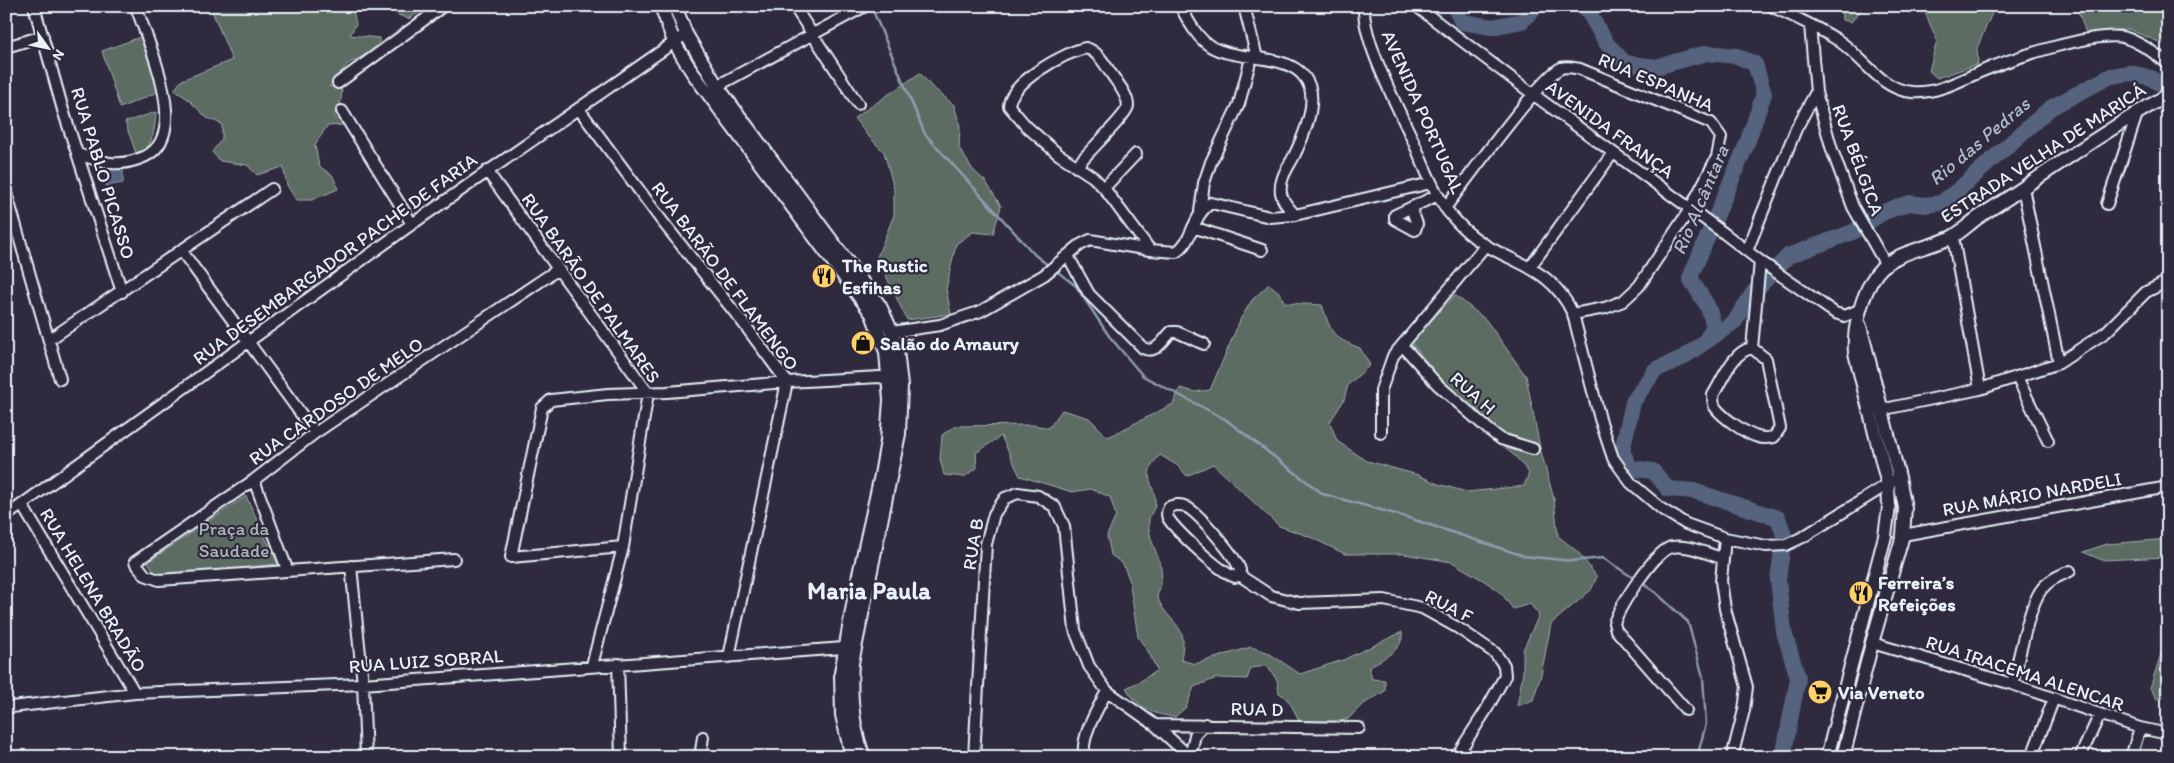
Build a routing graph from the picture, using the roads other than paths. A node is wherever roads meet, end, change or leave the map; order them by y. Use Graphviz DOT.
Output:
graph roads {
  1 [pos="34,6"];
  2 [pos="136,6"];
  3 [pos="443,6"];
  4 [pos="661,6"];
  5 [pos="675,6"];
  6 [pos="794,6"];
  7 [pos="1180,6"];
  8 [pos="1244,6"];
  9 [pos="1364,6"];
  10 [pos="1416,6"];
  11 [pos="1771,6"];
  12 [pos="861,9"];
  13 [pos="1810,25"];
  14 [pos="686,34"];
  15 [pos="812,34"];
  16 [pos="42,36"];
  17 [pos="674,42"];
  18 [pos="6,47"];
  19 [pos="1254,58"];
  20 [pos="2168,64"];
  21 [pos="338,84"];
  22 [pos="717,86"];
  23 [pos="1816,92"];
  24 [pos="1534,95"];
  25 [pos="2168,95"];
  26 [pos="858,104"];
  27 [pos="579,109"];
  28 [pos="342,111"];
  29 [pos="2138,111"];
  30 [pos="1613,153"];
  31 [pos="78,154"];
  32 [pos="1136,154"];
  33 [pos="1076,167"];
  34 [pos="487,171"];
  35 [pos="1431,183"];
  36 [pos="1104,188"];
  37 [pos="2022,188"];
  38 [pos="272,189"];
  39 [pos="6,192"];
  40 [pos="1438,195"];
  41 [pos="2107,204"];
  42 [pos="1411,208"];
  43 [pos="1445,208"];
  44 [pos="1690,209"];
  45 [pos="1200,210"];
  46 [pos="1295,215"];
  47 [pos="412,224"];
  48 [pos="1193,227"];
  49 [pos="1953,237"];
  50 [pos="1485,246"];
  51 [pos="181,250"];
  52 [pos="1150,250"];
  53 [pos="1262,250"];
  54 [pos="1747,251"];
  55 [pos="1068,256"];
  56 [pos="1760,262"];
  57 [pos="1886,265"];
  58 [pos="1530,267"];
  59 [pos="557,270"];
  60 [pos="2168,281"];
  61 [pos="122,292"];
  62 [pos="1573,314"];
  63 [pos="1860,315"];
  64 [pos="892,332"];
  65 [pos="50,339"];
  66 [pos="249,342"];
  67 [pos="1204,344"];
  68 [pos="1402,345"];
  69 [pos="1752,348"];
  70 [pos="2060,363"];
  71 [pos="2018,377"];
  72 [pos="60,379"];
  73 [pos="888,380"];
  74 [pos="787,382"];
  75 [pos="901,386"];
  76 [pos="1980,389"];
  77 [pos="648,393"];
  78 [pos="1880,410"];
  79 [pos="315,433"];
  80 [pos="1381,433"];
  81 [pos="2048,441"];
  82 [pos="1533,449"];
  83 [pos="1899,477"];
  84 [pos="254,480"];
  85 [pos="1888,485"];
  86 [pos="2168,487"];
  87 [pos="22,505"];
  88 [pos="6,516"];
  89 [pos="1903,535"];
  90 [pos="1725,538"];
  91 [pos="623,547"];
  92 [pos="1722,558"];
  93 [pos="454,559"];
  94 [pos="351,566"];
  95 [pos="287,570"];
  96 [pos="2070,571"];
  97 [pos="1239,575"];
  98 [pos="1872,643"];
  99 [pos="844,648"];
  100 [pos="729,657"];
  101 [pos="618,664"];
  102 [pos="592,665"];
  103 [pos="363,684"];
  104 [pos="2012,684"];
  105 [pos="1107,691"];
  106 [pos="134,693"];
  107 [pos="2054,698"];
  108 [pos="11,707"];
  109 [pos="1686,710"];
  110 [pos="2100,714"];
  111 [pos="1204,724"];
  112 [pos="1155,725"];
  113 [pos="1359,728"];
  114 [pos="2140,728"];
  115 [pos="2168,734"];
  116 [pos="703,737"];
  117 [pos="2035,748"];
  118 [pos="850,756"];
  119 [pos="366,757"];
  120 [pos="621,757"];
  121 [pos="697,757"];
  122 [pos="864,757"];
  123 [pos="974,757"];
  124 [pos="1084,757"];
  125 [pos="1190,757"];
  126 [pos="1456,757"];
  127 [pos="1732,757"];
  128 [pos="1827,757"];
  129 [pos="1843,757"];
  130 [pos="2080,757"];
  131 [pos="2131,757"];
  1 -- 16 [label="street, RUA PABLO PICASSO"];
  2 -- 31 [label="street"];
  3 -- 21 [label="street"];
  4 -- 17 [label="main road"];
  5 -- 14 [label="main road"];
  6 -- 15 [label="street"];
  7 -- 19 [label="street"];
  8 -- 19 [label="street"];
  9 -- 35 [label="street, AVENIDA PORTUGAL"];
  10 -- 24 [label="street, AVENIDA FRANÇA"];
  11 -- 13 [label="street"];
  12 -- 15 [label="street"];
  13 -- 20 [label="street"];
  13 -- 23 [label="street, RUA BÉLGICA"];
  14 -- 17 [label="street, RUA DESEMBARGADOR PACHE DE FARIA"];
  14 -- 22 [label="main road"];
  15 -- 22 [label="street"];
  15 -- 26 [label="street"];
  16 -- 18 [label="street"];
  16 -- 31 [label="street, RUA PABLO PICASSO"];
  17 -- 27 [label="street, RUA DESEMBARGADOR PACHE DE FARIA"];
  17 -- 73 [label="main road"];
  19 -- 45 [label="street"];
  19 -- 46 [label="street"];
  22 -- 64 [label="main road"];
  23 -- 54 [label="street, RUA BÉLGICA"];
  23 -- 57 [label="street, RUA BÉLGICA"];
  24 -- 30 [label="street, AVENIDA FRANÇA"];
  24 -- 43 [label="street"];
  24 -- 44 [label="street, RUA ESPANHA"];
  25 -- 29 [label="main road, ESTRADA VELHA DE MARICÁ"];
  27 -- 34 [label="street, RUA DESEMBARGADOR PACHE DE FARIA"];
  27 -- 74 [label="street, RUA BARÃO DE FLAMENGO"];
  28 -- 47 [label="street"];
  29 -- 37 [label="main road, ESTRADA VELHA DE MARICÁ"];
  29 -- 41 [label="street"];
  30 -- 44 [label="street, AVENIDA FRANÇA"];
  30 -- 58 [label="street"];
  31 -- 61 [label="street, RUA PABLO PICASSO"];
  32 -- 36 [label="street"];
  33 -- 33 [label="street"];
  33 -- 36 [label="street"];
  34 -- 47 [label="street, RUA DESEMBARGADOR PACHE DE FARIA"];
  34 -- 59 [label="street, RUA BARÃO DE PALMARES"];
  35 -- 40 [label="street, AVENIDA PORTUGAL"];
  35 -- 46 [label="street"];
  36 -- 52 [label="street"];
  37 -- 49 [label="main road, ESTRADA VELHA DE MARICÁ"];
  37 -- 70 [label="street"];
  38 -- 51 [label="street"];
  39 -- 65 [label="street"];
  40 -- 42 [label="street"];
  40 -- 43 [label="street, AVENIDA PORTUGAL"];
  43 -- 50 [label="street, AVENIDA PORTUGAL"];
  44 -- 54 [label="street, AVENIDA FRANÇA"];
  44 -- 62 [label="street"];
  45 -- 46 [label="street"];
  45 -- 48 [label="street"];
  47 -- 66 [label="street, RUA DESEMBARGADOR PACHE DE FARIA"];
  48 -- 52 [label="street"];
  48 -- 53 [label="street"];
  49 -- 57 [label="main road, ESTRADA VELHA DE MARICÁ"];
  49 -- 76 [label="street"];
  50 -- 58 [label="street, AVENIDA PORTUGAL"];
  50 -- 68 [label="street"];
  51 -- 61 [label="street"];
  51 -- 66 [label="street"];
  52 -- 55 [label="street"];
  54 -- 56 [label="street, AVENIDA FRANÇA"];
  55 -- 64 [label="street"];
  55 -- 67 [label="street"];
  56 -- 63 [label="street, AVENIDA FRANÇA"];
  56 -- 69 [label="street"];
  57 -- 63 [label="main road, ESTRADA VELHA DE MARICÁ"];
  58 -- 62 [label="street, AVENIDA PORTUGAL"];
  59 -- 77 [label="street, RUA BARÃO DE PALMARES"];
  59 -- 79 [label="street, RUA CARDOSO DE MELO"];
  60 -- 70 [label="street"];
  61 -- 65 [label="street"];
  62 -- 90 [label="street, AVENIDA PORTUGAL"];
  63 -- 78 [label="main road"];
  63 -- 85 [label="main road, ESTRADA VELHA DE MARICÁ"];
  64 -- 75 [label="main road"];
  65 -- 72 [label="street"];
  66 -- 79 [label="street"];
  66 -- 87 [label="street, RUA DESEMBARGADOR PACHE DE FARIA"];
  68 -- 80 [label="street"];
  68 -- 82 [label="street, RUA H"];
  69 -- 69 [label="street"];
  70 -- 71 [label="street"];
  71 -- 76 [label="street"];
  71 -- 81 [label="street"];
  73 -- 74 [label="street"];
  73 -- 75 [label="street"];
  73 -- 99 [label="main road"];
  74 -- 77 [label="street"];
  74 -- 100 [label="street, RUA BARÃO DE FLAMENGO"];
  75 -- 122 [label="main road"];
  76 -- 78 [label="street"];
  77 -- 91 [label="street, RUA BARÃO DE PALMARES"];
  77 -- 91 [label="street"];
  78 -- 83 [label="main road"];
  79 -- 84 [label="street, RUA CARDOSO DE MELO"];
  83 -- 85 [label="street, AVENIDA PORTUGAL"];
  83 -- 89 [label="main road"];
  84 -- 95 [label="street"];
  84 -- 95 [label="street, RUA CARDOSO DE MELO"];
  85 -- 90 [label="street, AVENIDA PORTUGAL"];
  85 -- 128 [label="main road, ESTRADA VELHA DE MARICÁ"];
  86 -- 89 [label="street, RUA MÁRIO NARDELI"];
  87 -- 88 [label="street, RUA DESEMBARGADOR PACHE DE FARIA"];
  87 -- 106 [label="street, RUA HELENA BRADÃO"];
  89 -- 98 [label="main road"];
  90 -- 92 [label="street"];
  91 -- 102 [label="street, RUA BARÃO DE PALMARES"];
  92 -- 109 [label="street"];
  92 -- 127 [label="street"];
  93 -- 94 [label="street"];
  94 -- 95 [label="street"];
  94 -- 103 [label="street"];
  96 -- 104 [label="street"];
  97 -- 97 [label="street, RUA F"];
  97 -- 126 [label="street, RUA F"];
  98 -- 104 [label="street, RUA IRACEMA ALENCAR"];
  98 -- 129 [label="main road"];
  99 -- 100 [label="street, RUA LUIZ SOBRAL"];
  99 -- 118 [label="main road"];
  100 -- 101 [label="street, RUA LUIZ SOBRAL"];
  101 -- 102 [label="street, RUA LUIZ SOBRAL"];
  101 -- 120 [label="street"];
  102 -- 103 [label="street, RUA LUIZ SOBRAL"];
  103 -- 106 [label="street, RUA LUIZ SOBRAL"];
  103 -- 119 [label="street"];
  104 -- 107 [label="street, RUA IRACEMA ALENCAR"];
  105 -- 112 [label="street"];
  105 -- 123 [label="street, RUA B"];
  105 -- 124 [label="street"];
  106 -- 108 [label="street, RUA LUIZ SOBRAL"];
  107 -- 110 [label="street, RUA IRACEMA ALENCAR"];
  107 -- 117 [label="street"];
  110 -- 114 [label="street, RUA IRACEMA ALENCAR"];
  110 -- 130 [label="street"];
  111 -- 112 [label="street, RUA D"];
  111 -- 113 [label="street, RUA D"];
  111 -- 125 [label="street"];
  112 -- 125 [label="street"];
  114 -- 115 [label="street, RUA IRACEMA ALENCAR"];
  114 -- 131 [label="street"];
  116 -- 121 [label="street"];
}
